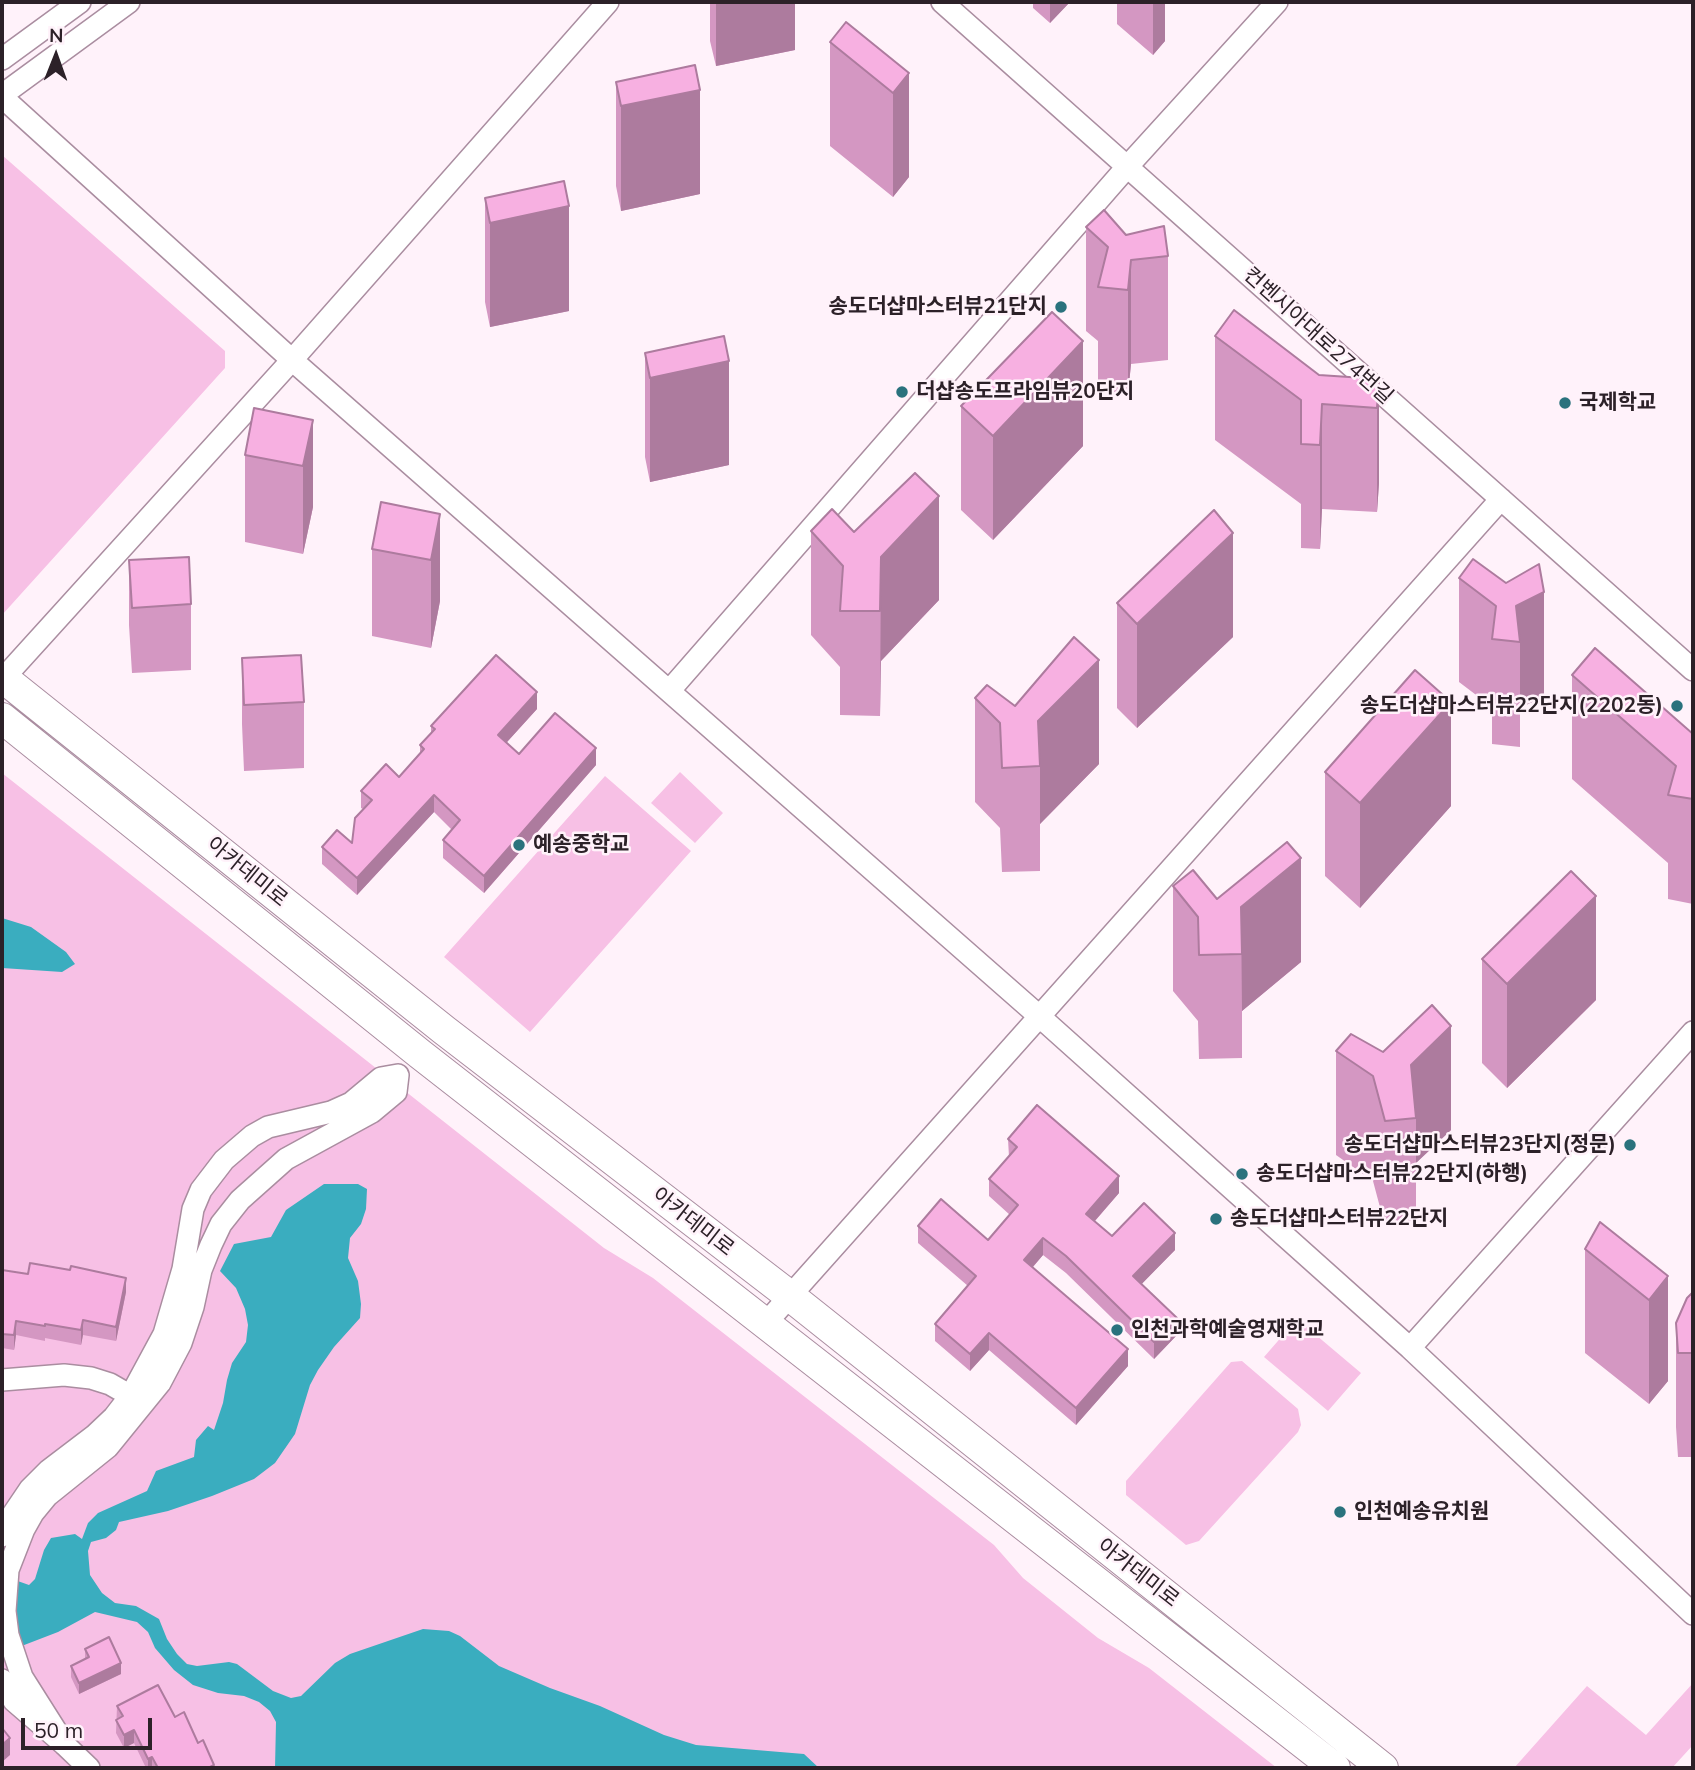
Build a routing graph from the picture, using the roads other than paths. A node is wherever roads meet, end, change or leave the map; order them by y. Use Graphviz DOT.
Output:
graph roads {
  1 [pos="80,2"];
  2 [pos="129,2"];
  3 [pos="608,2"];
  4 [pos="942,2"];
  5 [pos="1277,2"];
  6 [pos="2,59"];
  7 [pos="2,96"];
  8 [pos="1127,167"];
  9 [pos="292,360"];
  10 [pos="1501,499"];
  11 [pos="1693,670"];
  12 [pos="2,679"];
  13 [pos="670,690"];
  14 [pos="2,718"];
  15 [pos="1039,1016"];
  16 [pos="1693,1032"];
  17 [pos="268,1127"];
  18 [pos="286,1159"];
  19 [pos="209,1179"];
  20 [pos="240,1200"];
  21 [pos="790,1296"];
  22 [pos="765,1324"];
  23 [pos="1410,1348"];
  24 [pos="2,1380"];
  25 [pos="138,1399"];
  26 [pos="2,1536"];
  27 [pos="3,1594"];
  28 [pos="1693,1614"];
  29 [pos="8,1656"];
  30 [pos="2,1681"];
  31 [pos="65,1745"];
  32 [pos="89,1768"];
  33 [pos="1335,1768"];
  34 [pos="1383,1768"];
  1 -- 6 [label="street"];
  2 -- 7 [label="street"];
  3 -- 9 [label="street"];
  4 -- 8 [label="street, 컨벤시아대로274번길"];
  5 -- 8 [label="street"];
  7 -- 9 [label="street"];
  8 -- 10 [label="street, 컨벤시아대로274번길"];
  8 -- 13 [label="street"];
  9 -- 12 [label="street"];
  9 -- 13 [label="street"];
  10 -- 11 [label="street, 컨벤시아대로274번길"];
  10 -- 15 [label="street"];
  12 -- 21 [label="main road, 아카데미로"];
  13 -- 15 [label="street"];
  14 -- 22 [label="main road, 아카데미로"];
  15 -- 21 [label="street"];
  15 -- 23 [label="street"];
  16 -- 23 [label="street"];
  17 -- 18 [label="street"];
  17 -- 18 [label="street"];
  17 -- 19 [label="street"];
  18 -- 20 [label="street"];
  19 -- 20 [label="street"];
  19 -- 25 [label="street"];
  20 -- 25 [label="street"];
  21 -- 22 [label="street"];
  21 -- 34 [label="main road, 아카데미로"];
  22 -- 33 [label="main road, 아카데미로"];
  23 -- 28 [label="street"];
  24 -- 25 [label="street"];
  25 -- 26 [label="street"];
  25 -- 27 [label="street"];
  27 -- 29 [label="street"];
  29 -- 31 [label="street"];
  30 -- 31 [label="street"];
  31 -- 32 [label="street"];
}
